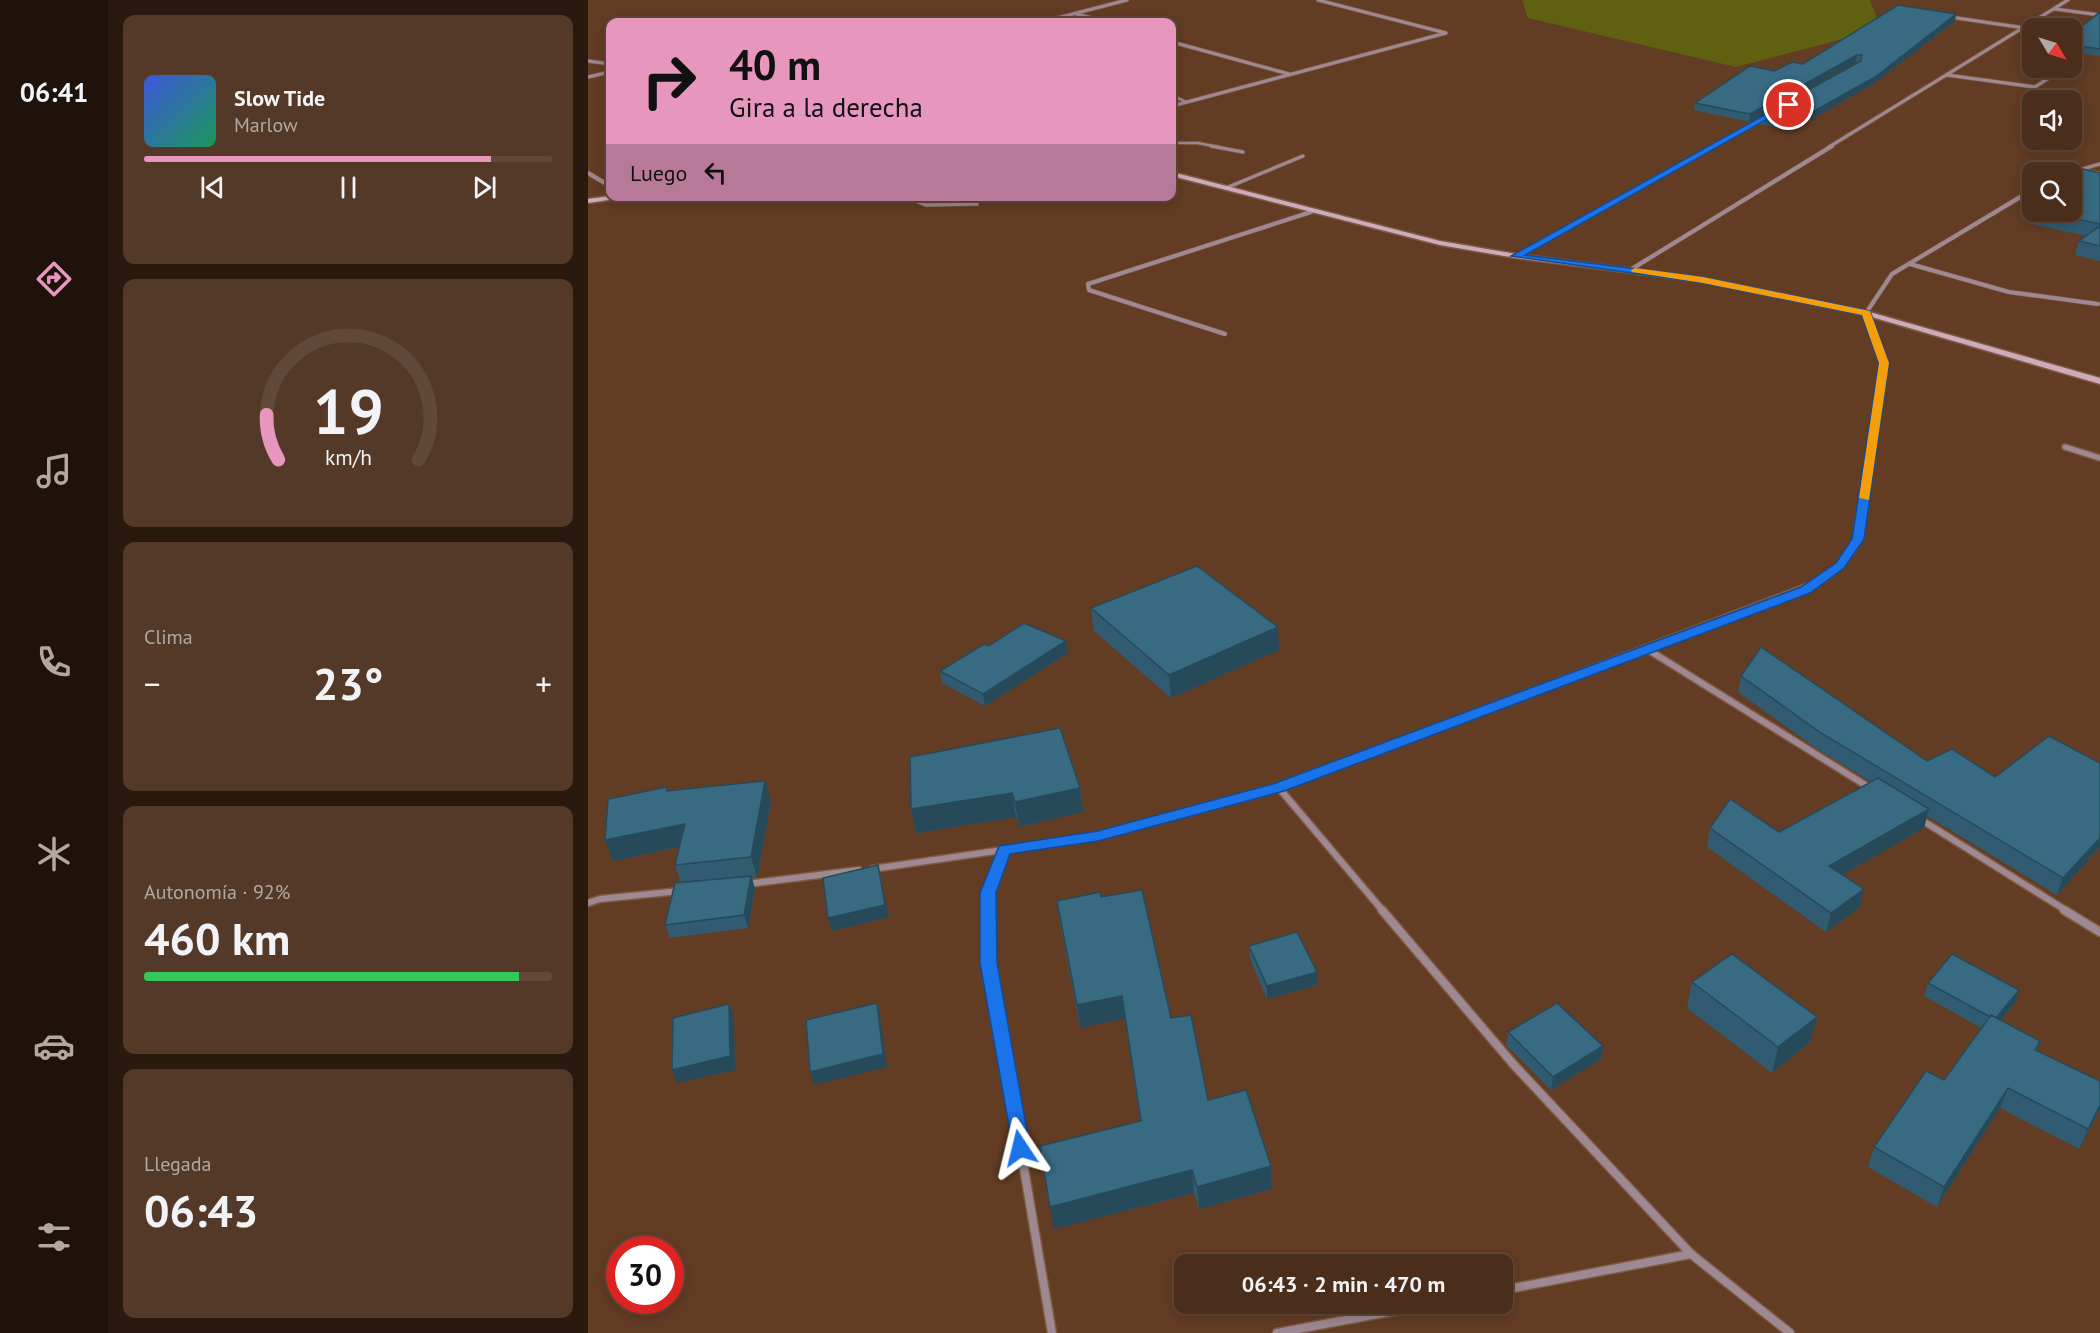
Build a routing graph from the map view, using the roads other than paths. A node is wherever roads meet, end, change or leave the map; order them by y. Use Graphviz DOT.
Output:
graph roads {
  1 [pos="1127,0"];
  2 [pos="1318,0"];
  3 [pos="2068,0"];
  4 [pos="2055,9"];
  5 [pos="1076,13"];
  6 [pos="1940,15"];
  7 [pos="2100,15"];
  8 [pos="1057,18"];
  9 [pos="1092,18"];
  10 [pos="2041,18"];
  11 [pos="2022,28"];
  12 [pos="2022,30"];
  13 [pos="1176,43"];
  14 [pos="588,61"];
  15 [pos="606,63"];
  16 [pos="606,73"];
  17 [pos="1290,74"];
  18 [pos="1947,75"];
  19 [pos="588,77"];
  20 [pos="2049,78"];
  21 [pos="1176,97"];
  22 [pos="1186,102"];
  23 [pos="1176,105"];
  24 [pos="1768,116"];
  25 [pos="1176,142"];
  26 [pos="1243,153"];
  27 [pos="1303,156"];
  28 [pos="2100,164"];
  29 [pos="2082,169"];
  30 [pos="2082,171"];
  31 [pos="588,173"];
  32 [pos="2100,174"];
  33 [pos="1176,175"];
  34 [pos="606,184"];
  35 [pos="1225,189"];
  36 [pos="2022,196"];
  37 [pos="606,198"];
  38 [pos="588,201"];
  39 [pos="916,201"];
  40 [pos="977,204"];
  41 [pos="1311,212"];
  42 [pos="1516,256"];
  43 [pos="1910,264"];
  44 [pos="1630,270"];
  45 [pos="2098,304"];
  46 [pos="1866,313"];
  47 [pos="1225,334"];
  48 [pos="2100,381"];
  49 [pos="2065,447"];
  50 [pos="2100,458"];
  51 [pos="1647,649"];
  52 [pos="1279,788"];
  53 [pos="1879,794"];
  54 [pos="1909,812"];
  55 [pos="1004,849"];
  56 [pos="740,885"];
  57 [pos="694,890"];
  58 [pos="588,903"];
  59 [pos="2100,932"];
  60 [pos="1691,1254"];
  61 [pos="1513,1288"];
  62 [pos="1378,1314"];
  63 [pos="1052,1333"];
  64 [pos="1277,1333"];
  65 [pos="1790,1333"];
  1 -- 5 [label="street"];
  2 -- 17 [label="street"];
  3 -- 4 [label="street"];
  4 -- 7 [label="street"];
  4 -- 10 [label="street"];
  5 -- 8 [label="street"];
  5 -- 9 [label="street"];
  6 -- 11 [label="street"];
  12 -- 18 [label="street"];
  13 -- 17 [label="street"];
  14 -- 15 [label="street"];
  16 -- 19 [label="street"];
  17 -- 22 [label="street"];
  18 -- 20 [label="street"];
  18 -- 44 [label="street"];
  21 -- 22 [label="lane"];
  22 -- 23 [label="street"];
  24 -- 42 [label="street"];
  25 -- 26 [label="lane"];
  27 -- 35 [label="lane"];
  28 -- 29 [label="lane"];
  30 -- 32 [label="street"];
  31 -- 34 [label="street"];
  33 -- 35 [label="street"];
  35 -- 41 [label="street"];
  36 -- 43 [label="street"];
  37 -- 38 [label="street"];
  39 -- 40 [label="lane"];
  41 -- 42 [label="street"];
  41 -- 47 [label="street"];
  42 -- 44 [label="street"];
  43 -- 45 [label="street"];
  43 -- 46 [label="street"];
  44 -- 46 [label="street"];
  46 -- 48 [label="street"];
  46 -- 51 [label="street"];
  49 -- 50 [label="street"];
  51 -- 52 [label="street"];
  51 -- 53 [label="street"];
  52 -- 55 [label="street"];
  52 -- 60 [label="street"];
  54 -- 59 [label="street"];
  55 -- 56 [label="street"];
  55 -- 63 [label="street"];
  57 -- 58 [label="street"];
  60 -- 61 [label="street"];
  60 -- 65 [label="street"];
  62 -- 64 [label="street"];
}
